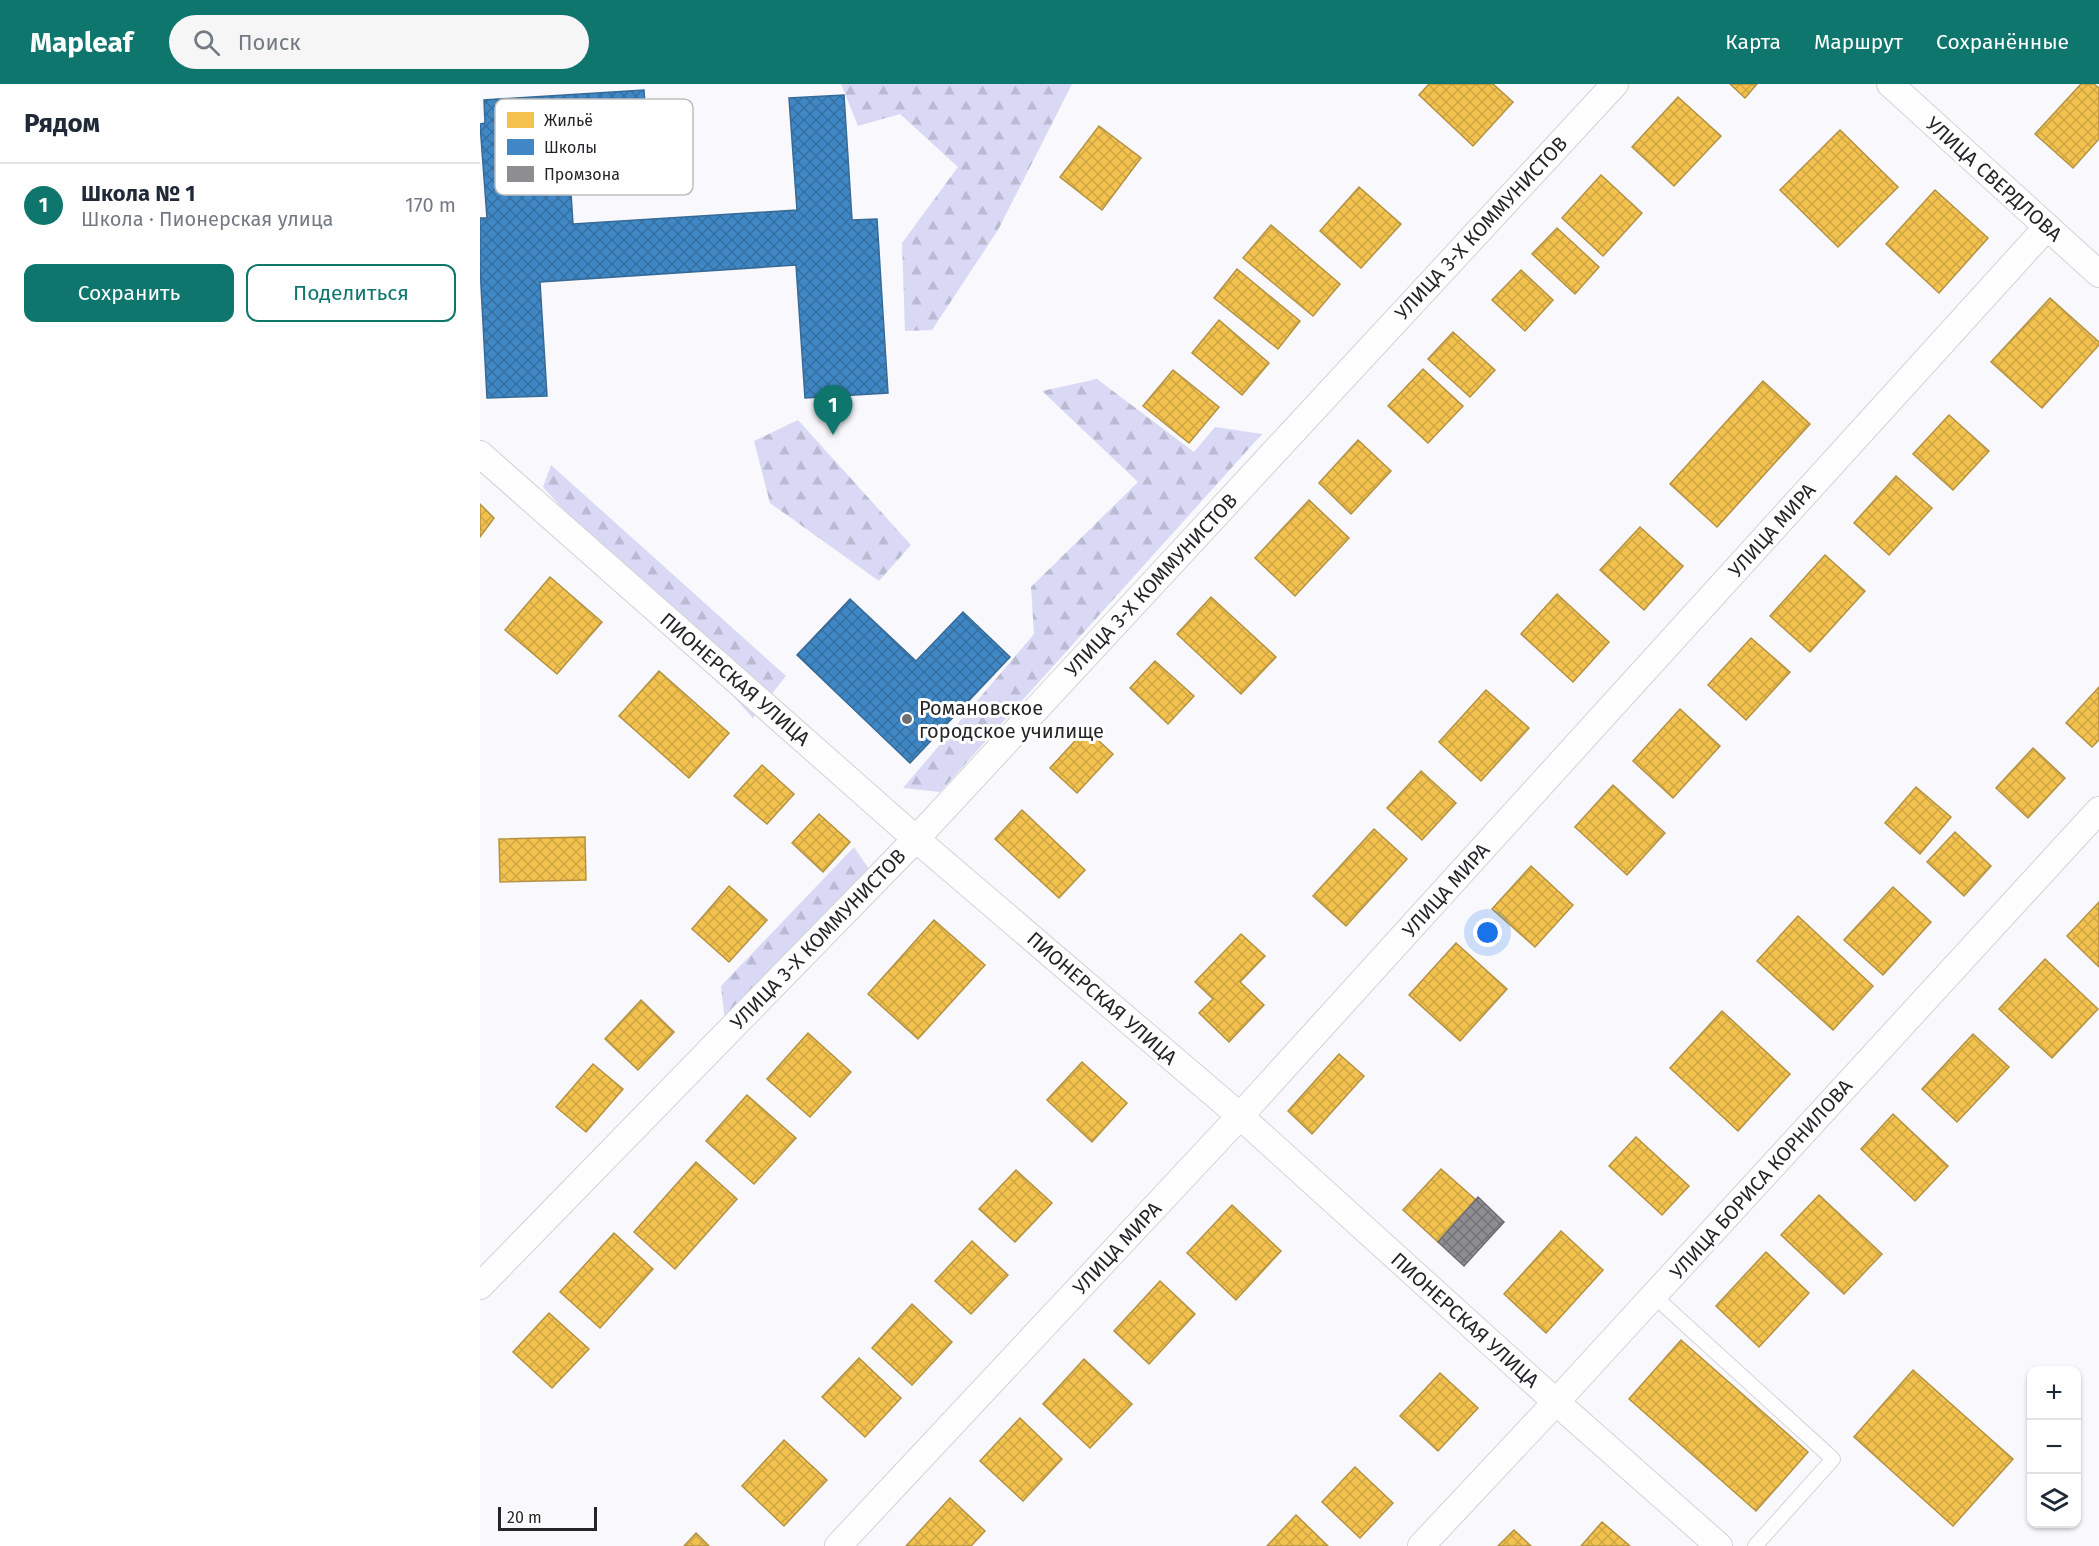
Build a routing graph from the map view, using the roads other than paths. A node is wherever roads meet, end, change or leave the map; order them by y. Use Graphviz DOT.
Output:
graph roads {
  1 [pos="1615,84"];
  2 [pos="1890,84"];
  3 [pos="2047,227"];
  4 [pos="2099,274"];
  5 [pos="480,454"];
  6 [pos="2099,810"];
  7 [pos="916,839"];
  8 [pos="1240,1116"];
  9 [pos="480,1286"];
  10 [pos="1653,1296"];
  11 [pos="1556,1402"];
  12 [pos="838,1546"];
  13 [pos="1421,1546"];
  14 [pos="1719,1546"];
  15 [pos="1755,1546"];
  1 -- 7 [label="street, УЛИЦА 3-Х КОММУНИСТОВ"];
  2 -- 3 [label="street, УЛИЦА СВЕРДЛОВА"];
  3 -- 4 [label="street, УЛИЦА СВЕРДЛОВА"];
  3 -- 8 [label="street, УЛИЦА МИРА"];
  5 -- 7 [label="street, ПИОНЕРСКАЯ УЛИЦА"];
  6 -- 10 [label="street, УЛИЦА БОРИСА КОРНИЛОВА"];
  7 -- 8 [label="street, ПИОНЕРСКАЯ УЛИЦА"];
  7 -- 9 [label="street, УЛИЦА 3-Х КОММУНИСТОВ"];
  8 -- 11 [label="street, ПИОНЕРСКАЯ УЛИЦА"];
  8 -- 12 [label="street, УЛИЦА МИРА"];
  10 -- 11 [label="street, УЛИЦА БОРИСА КОРНИЛОВА"];
  10 -- 15 [label="lane"];
  11 -- 13 [label="street, УЛИЦА БОРИСА КОРНИЛОВА"];
  11 -- 14 [label="street, ПИОНЕРСКАЯ УЛИЦА"];
}
